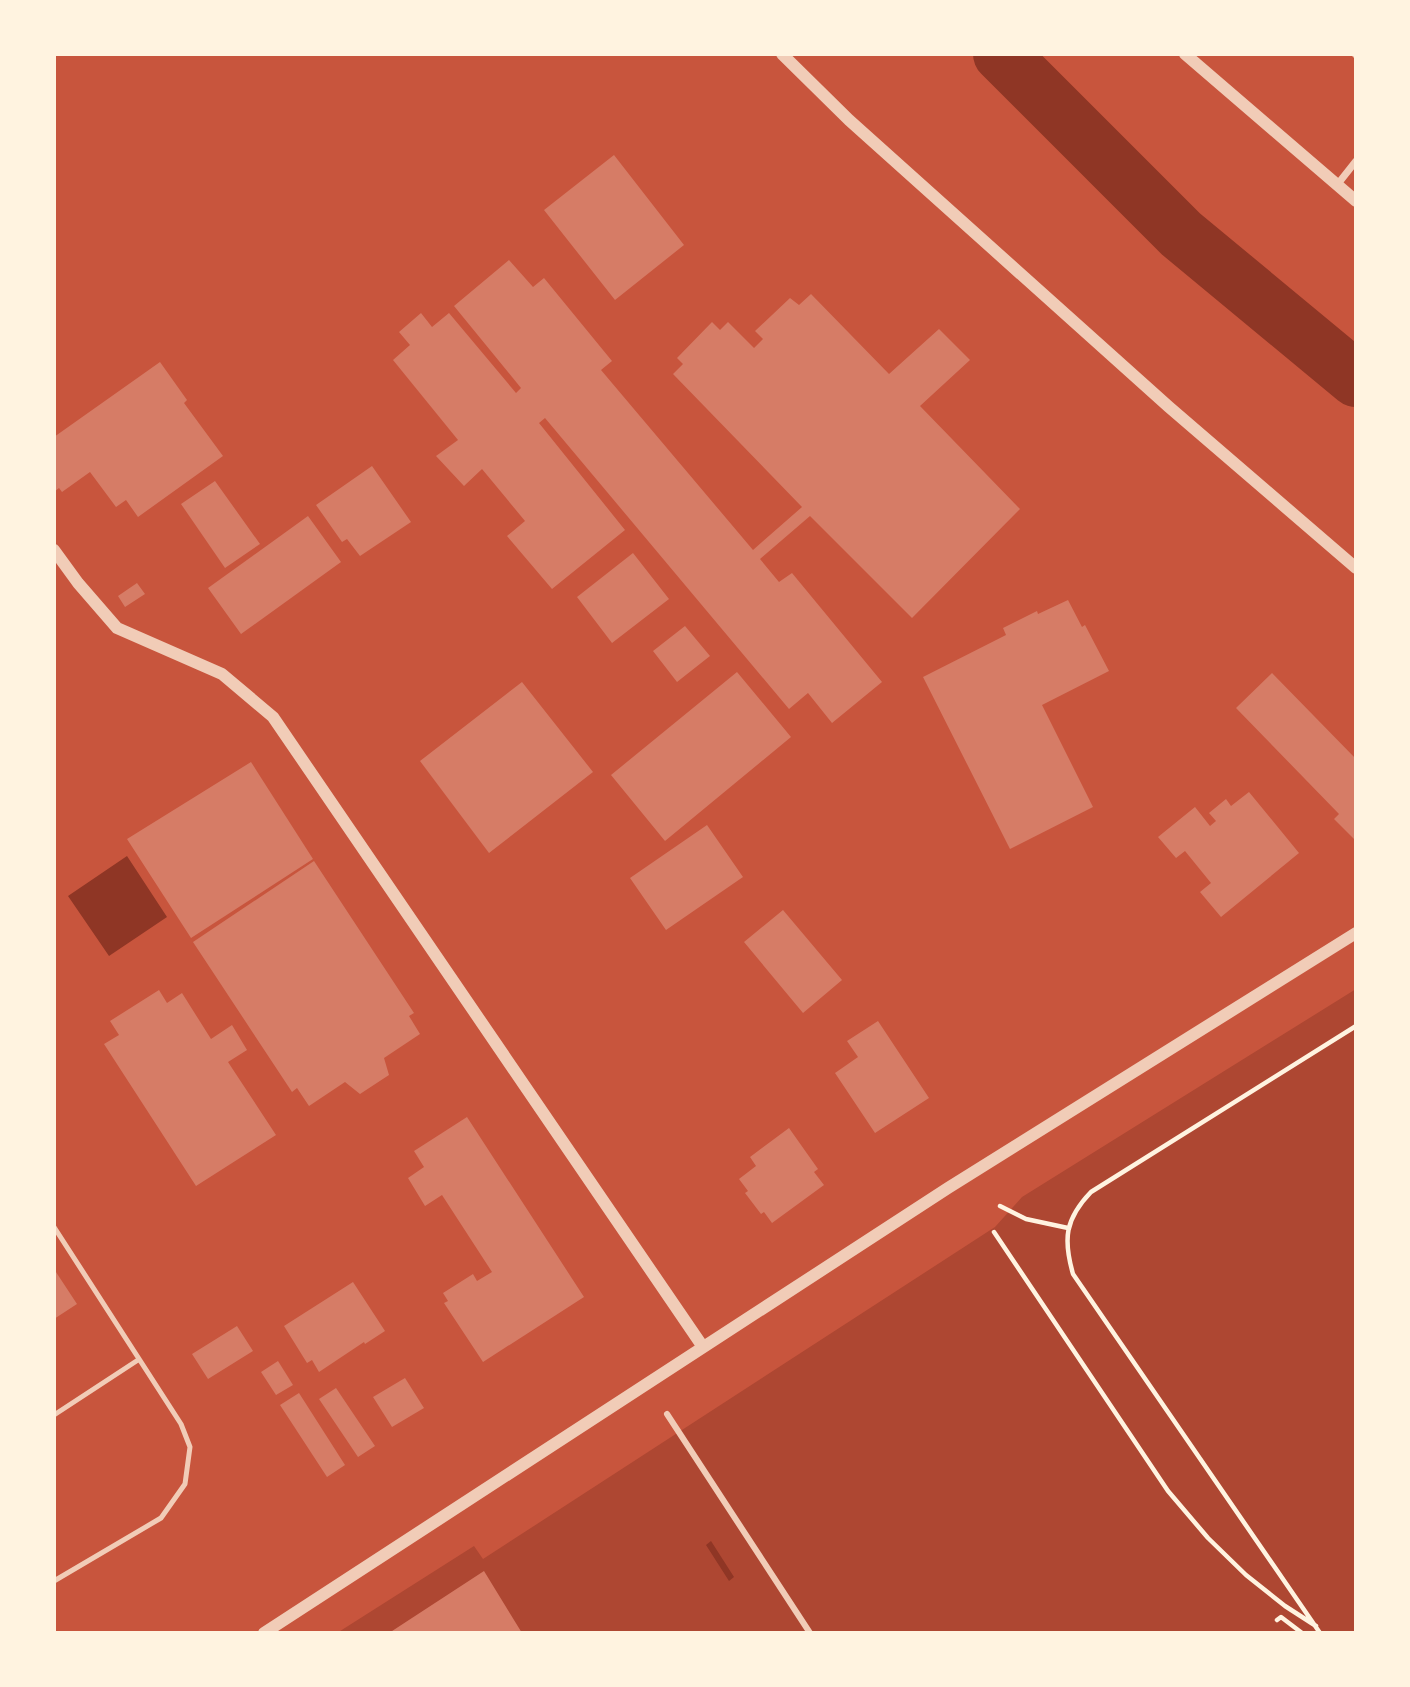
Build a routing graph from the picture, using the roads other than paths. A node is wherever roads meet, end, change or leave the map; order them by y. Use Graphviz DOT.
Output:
graph roads {
  1 [pos="782,54"];
  2 [pos="1185,54"];
  3 [pos="1356,161"];
  4 [pos="1337,185"];
  5 [pos="1356,201"];
  6 [pos="54,550"];
  7 [pos="1356,568"];
  8 [pos="1356,933"];
  9 [pos="54,1227"];
  10 [pos="703,1347"];
  11 [pos="138,1360"];
  12 [pos="667,1414"];
  13 [pos="54,1415"];
  14 [pos="54,1581"];
  15 [pos="264,1633"];
  16 [pos="810,1633"];
  1 -- 7 [label="street"];
  2 -- 4 [label="street"];
  3 -- 4 [label="street"];
  4 -- 5 [label="street"];
  6 -- 10 [label="street"];
  8 -- 10 [label="street"];
  9 -- 11 [label="lane"];
  10 -- 15 [label="street"];
  11 -- 13 [label="lane"];
  11 -- 14 [label="lane"];
  12 -- 16 [label="street"];
}
